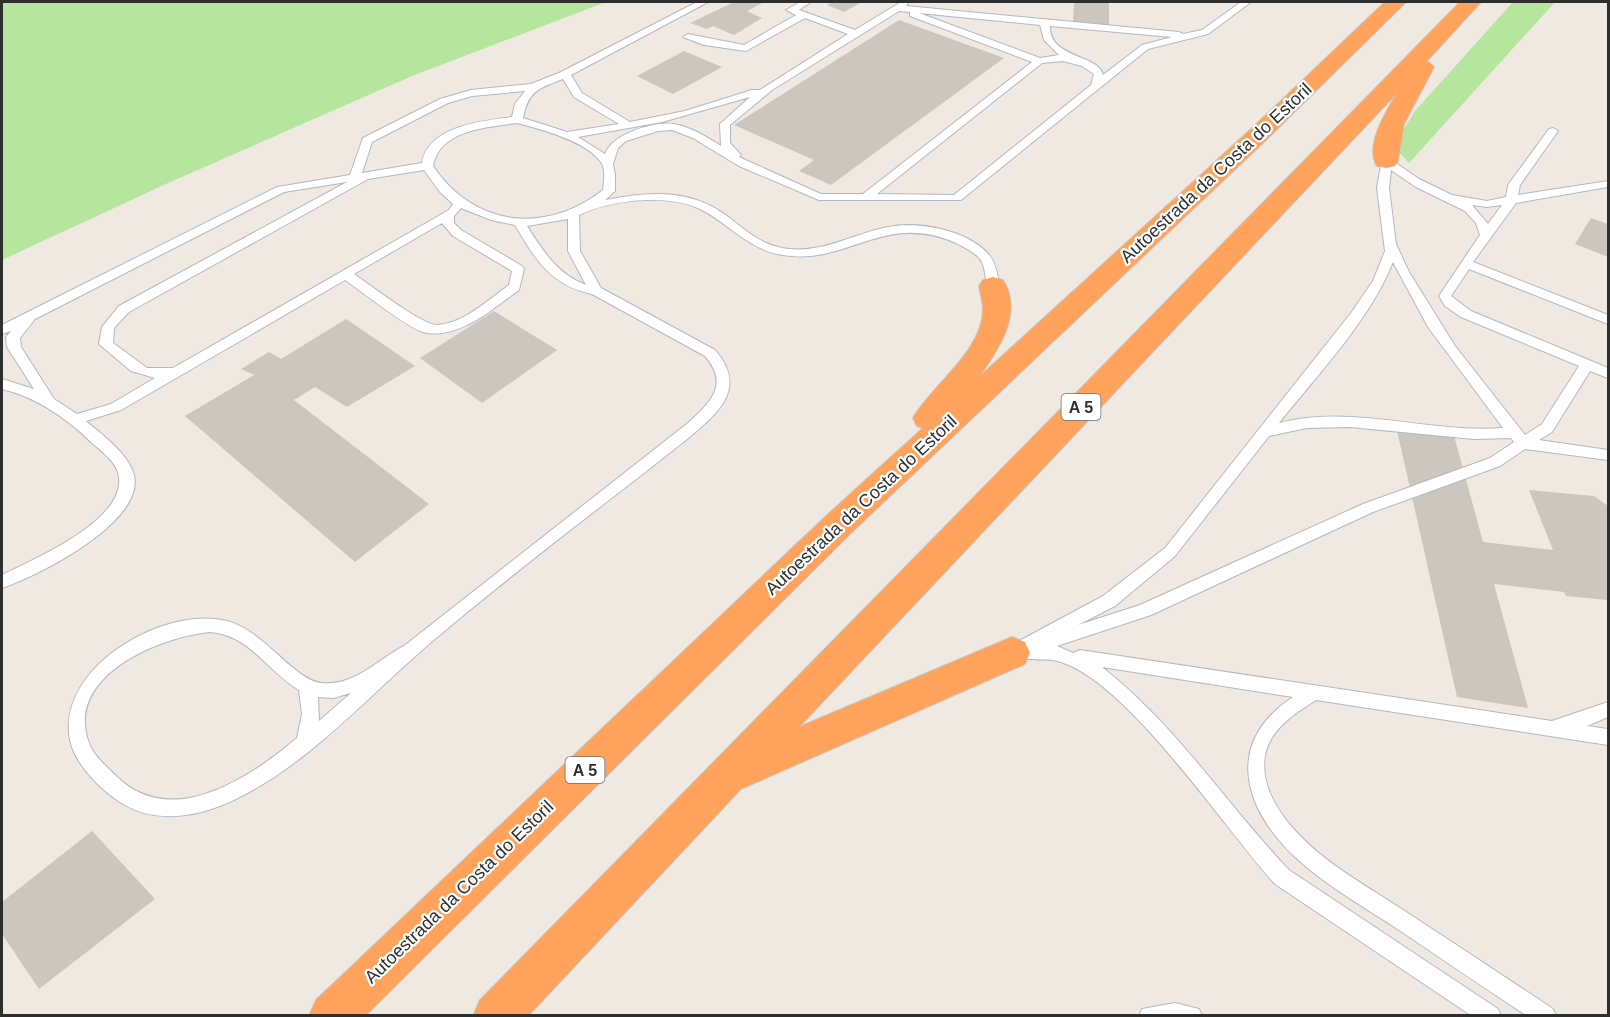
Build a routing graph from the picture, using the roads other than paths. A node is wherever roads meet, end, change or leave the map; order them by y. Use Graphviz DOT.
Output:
graph roads {
  1 [pos="703,2"];
  2 [pos="806,2"];
  3 [pos="907,2"];
  4 [pos="1246,2"];
  5 [pos="1396,2"];
  6 [pos="1471,2"];
  7 [pos="896,8"];
  8 [pos="803,15"];
  9 [pos="1044,24"];
  10 [pos="855,33"];
  11 [pos="1196,36"];
  12 [pos="1438,36"];
  13 [pos="688,37"];
  14 [pos="1073,60"];
  15 [pos="1039,61"];
  16 [pos="565,74"];
  17 [pos="533,87"];
  18 [pos="768,88"];
  19 [pos="1095,89"];
  20 [pos="687,114"];
  21 [pos="517,120"];
  22 [pos="630,126"];
  23 [pos="1553,131"];
  24 [pos="725,134"];
  25 [pos="566,135"];
  26 [pos="1386,160"];
  27 [pos="607,164"];
  28 [pos="743,164"];
  29 [pos="427,166"];
  30 [pos="370,174"];
  31 [pos="356,176"];
  32 [pos="1608,184"];
  33 [pos="867,196"];
  34 [pos="1452,198"];
  35 [pos="1511,201"];
  36 [pos="460,202"];
  37 [pos="595,205"];
  38 [pos="448,216"];
  39 [pos="574,216"];
  40 [pos="520,223"];
  41 [pos="1485,233"];
  42 [pos="1391,245"];
  43 [pos="1466,263"];
  44 [pos="346,275"];
  45 [pos="993,286"];
  46 [pos="596,291"];
  47 [pos="41,310"];
  48 [pos="1608,320"];
  49 [pos="2,330"];
  50 [pos="1587,364"];
  51 [pos="181,370"];
  52 [pos="1608,374"];
  53 [pos="2,384"];
  54 [pos="49,402"];
  55 [pos="75,419"];
  56 [pos="1265,432"];
  57 [pos="1518,437"];
  58 [pos="1608,455"];
  59 [pos="838,525"];
  60 [pos="2,582"];
  61 [pos="407,652"];
  62 [pos="1012,654"];
  63 [pos="305,685"];
  64 [pos="1314,693"];
  65 [pos="1608,709"];
  66 [pos="1544,727"];
  67 [pos="1608,737"];
  68 [pos="305,743"];
  69 [pos="723,779"];
  70 [pos="332,1016"];
  71 [pos="496,1016"];
  72 [pos="1149,1016"];
  73 [pos="1192,1016"];
  74 [pos="1491,1016"];
  75 [pos="1546,1016"];
  1 -- 16 [label="lane"];
  2 -- 8 [label="lane"];
  3 -- 7 [label="lane"];
  4 -- 11 [label="lane"];
  5 -- 59 [label="highway, Autoestrada da Costa do Estoril / A 5"];
  6 -- 12 [label="highway, A 5"];
  7 -- 9 [label="lane"];
  7 -- 10 [label="lane"];
  7 -- 15 [label="lane"];
  8 -- 10 [label="lane"];
  8 -- 13 [label="lane"];
  9 -- 11 [label="lane"];
  9 -- 14 [label="lane"];
  10 -- 18 [label="lane"];
  11 -- 19 [label="lane"];
  12 -- 26 [label="highway"];
  12 -- 69 [label="highway, A 5"];
  14 -- 15 [label="lane"];
  14 -- 19 [label="lane"];
  15 -- 33 [label="lane"];
  16 -- 17 [label="lane"];
  16 -- 22 [label="lane"];
  17 -- 21 [label="lane"];
  17 -- 31 [label="lane"];
  18 -- 20 [label="lane"];
  18 -- 24 [label="lane"];
  19 -- 33 [label="lane"];
  20 -- 22 [label="lane"];
  20 -- 24 [label="lane"];
  21 -- 25 [label="lane"];
  21 -- 29 [label="lane"];
  22 -- 25 [label="lane"];
  23 -- 35 [label="lane"];
  24 -- 28 [label="lane"];
  25 -- 27 [label="lane"];
  26 -- 34 [label="lane"];
  26 -- 42 [label="lane"];
  27 -- 28 [label="lane"];
  27 -- 37 [label="lane"];
  28 -- 33 [label="lane"];
  29 -- 30 [label="lane"];
  29 -- 36 [label="lane"];
  30 -- 31 [label="lane"];
  30 -- 51 [label="lane"];
  31 -- 47 [label="lane"];
  32 -- 35 [label="lane"];
  34 -- 35 [label="lane"];
  34 -- 41 [label="lane"];
  35 -- 41 [label="lane"];
  36 -- 38 [label="lane"];
  36 -- 40 [label="lane"];
  37 -- 39 [label="lane"];
  37 -- 45 [label="lane"];
  38 -- 44 [label="lane"];
  38 -- 44 [label="lane"];
  39 -- 40 [label="lane"];
  39 -- 46 [label="lane"];
  40 -- 46 [label="lane"];
  41 -- 43 [label="lane"];
  42 -- 56 [label="lane"];
  42 -- 57 [label="lane"];
  43 -- 48 [label="lane"];
  43 -- 50 [label="lane"];
  44 -- 51 [label="lane"];
  45 -- 59 [label="highway"];
  46 -- 61 [label="lane"];
  47 -- 49 [label="lane"];
  47 -- 54 [label="lane"];
  50 -- 52 [label="lane"];
  50 -- 57 [label="lane"];
  51 -- 55 [label="lane"];
  53 -- 54 [label="lane"];
  54 -- 55 [label="lane"];
  55 -- 60 [label="lane"];
  56 -- 57 [label="lane"];
  56 -- 62 [label="lane"];
  57 -- 58 [label="lane"];
  57 -- 62 [label="lane"];
  59 -- 70 [label="highway, Autoestrada da Costa do Estoril / A 5"];
  61 -- 63 [label="lane"];
  61 -- 68 [label="lane"];
  62 -- 64 [label="lane"];
  62 -- 69 [label="highway"];
  62 -- 74 [label="lane"];
  63 -- 68 [label="lane"];
  63 -- 68 [label="lane"];
  64 -- 66 [label="lane"];
  64 -- 75 [label="lane"];
  65 -- 66 [label="lane"];
  66 -- 67 [label="lane"];
  69 -- 71 [label="highway, A 5"];
  72 -- 73 [label="lane"];
}
